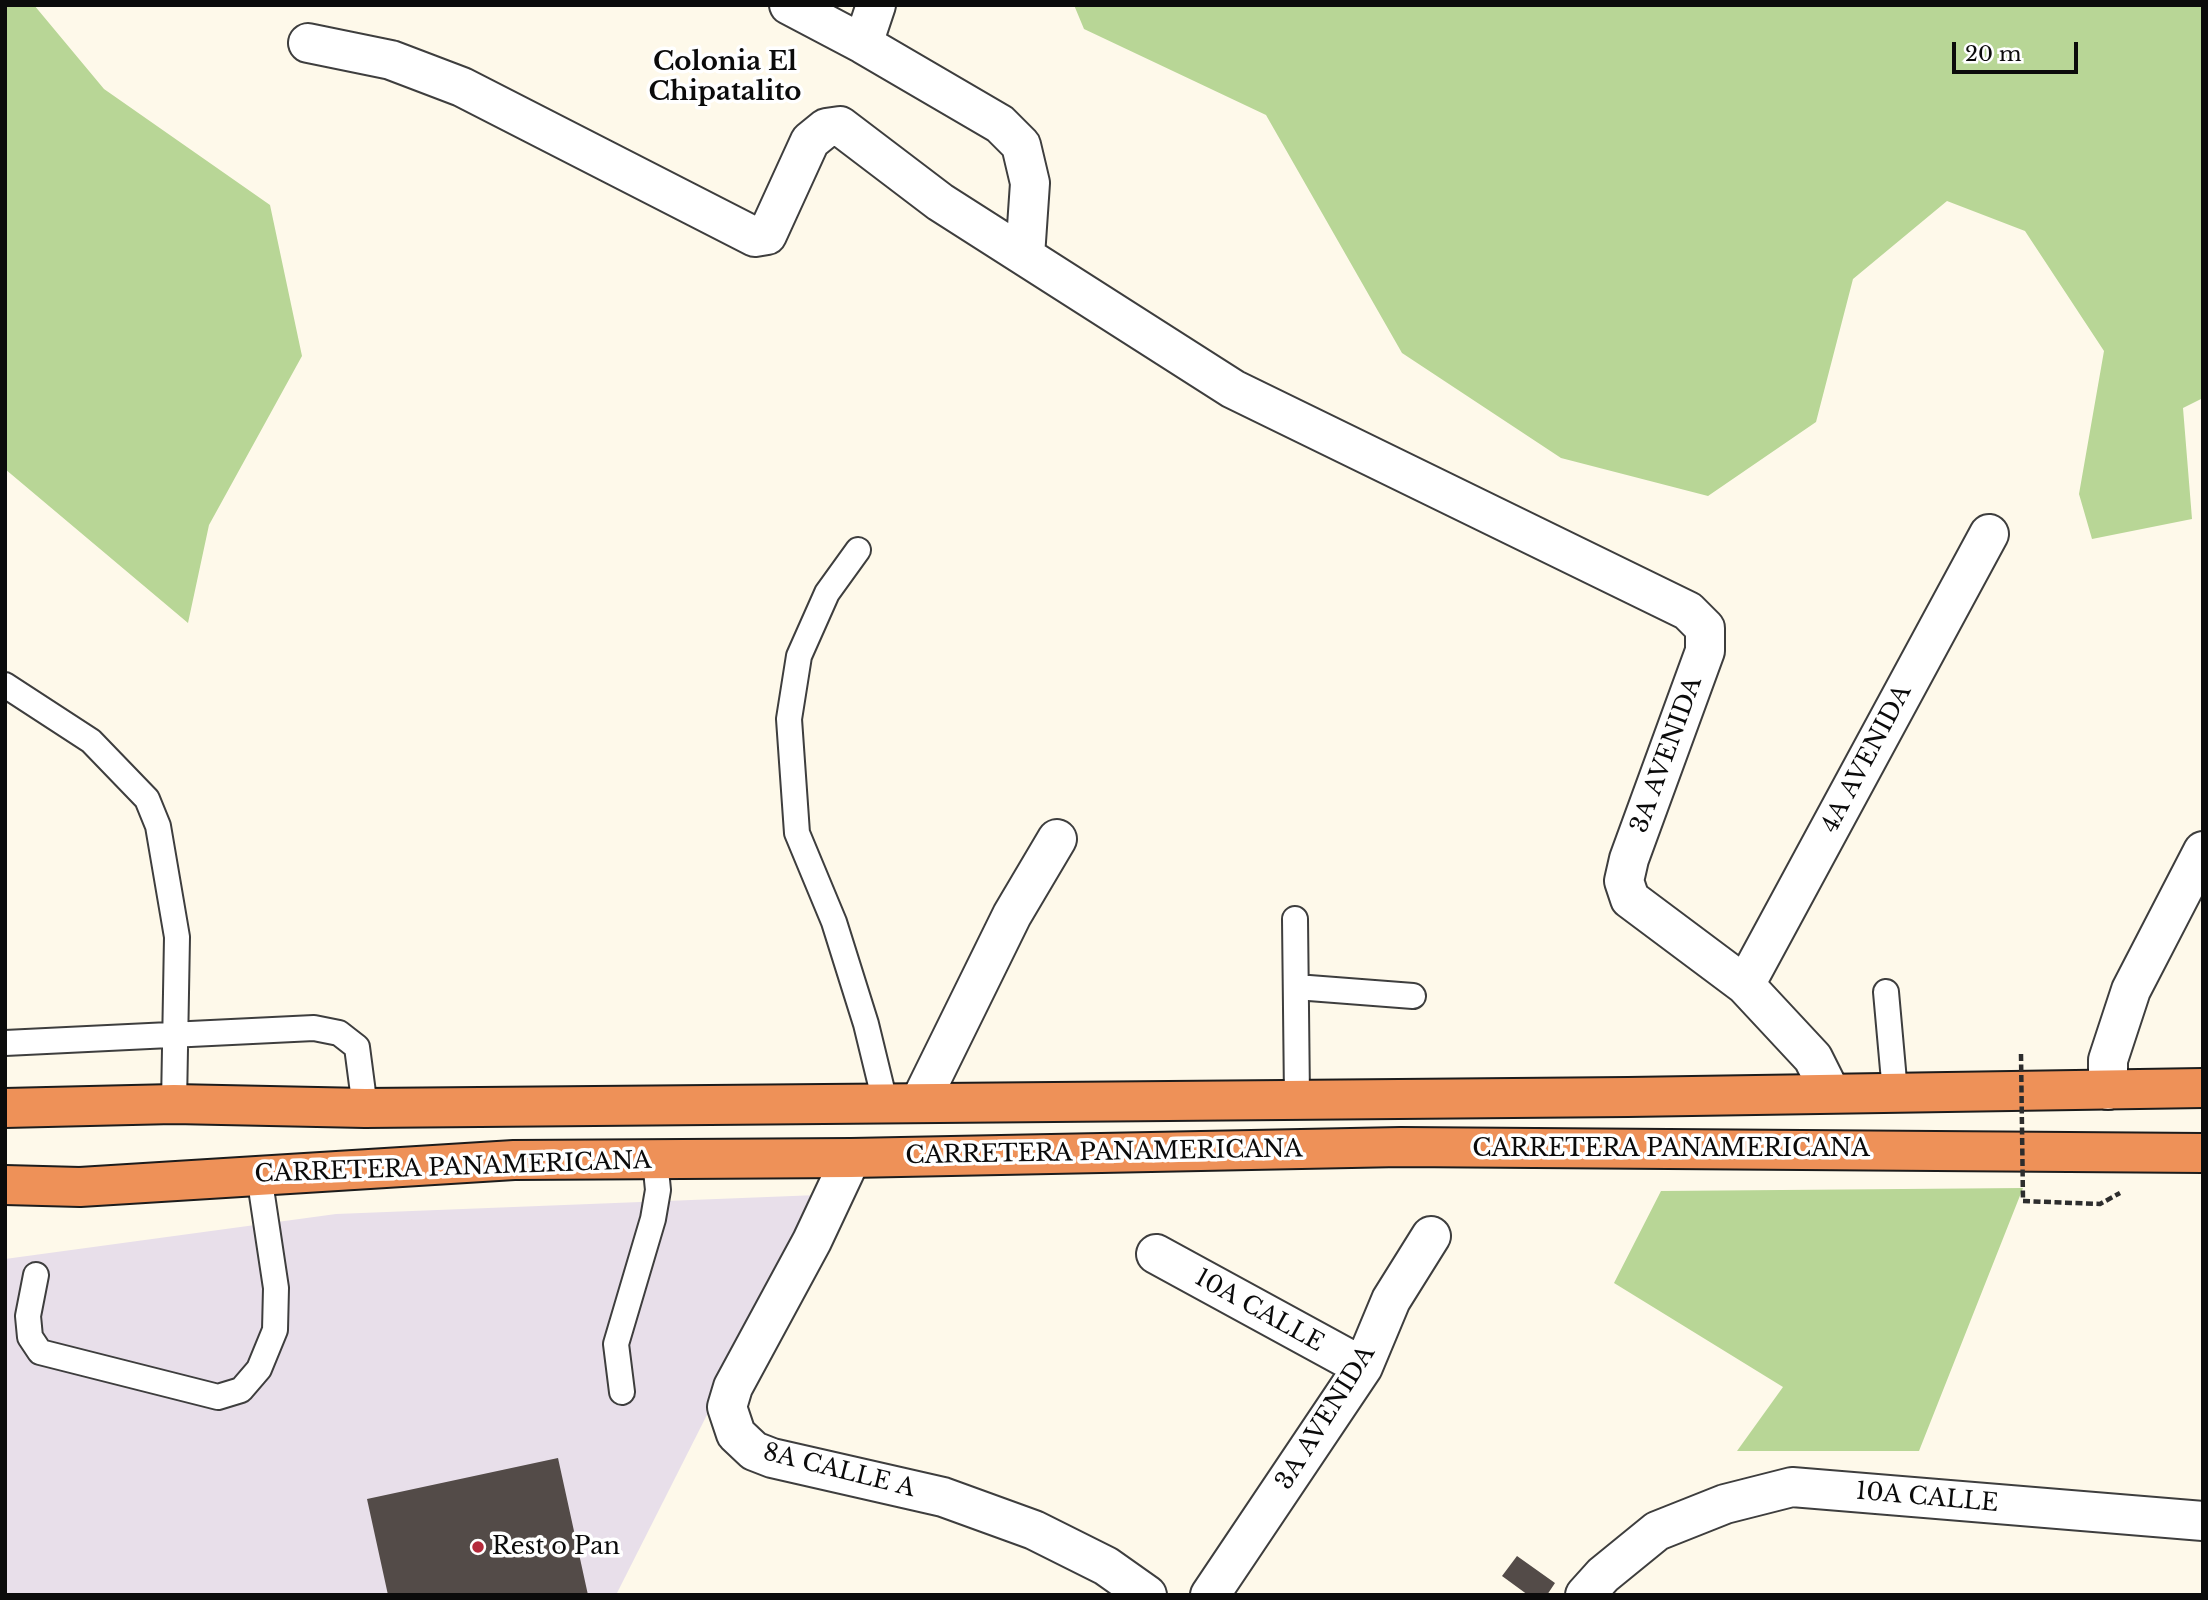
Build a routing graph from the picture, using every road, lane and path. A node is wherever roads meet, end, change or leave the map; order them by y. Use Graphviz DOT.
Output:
graph roads {
  1 [pos="789,5"];
  2 [pos="876,5"];
  3 [pos="307,43"];
  4 [pos="863,44"];
  5 [pos="1025,256"];
  6 [pos="1989,534"];
  7 [pos="858,550"];
  8 [pos="5,685"];
  9 [pos="1057,839"];
  10 [pos="2203,851"];
  11 [pos="1295,919"];
  12 [pos="1745,985"];
  13 [pos="1296,987"];
  14 [pos="1886,992"];
  15 [pos="1413,996"];
  16 [pos="176,1034"];
  17 [pos="5,1043"];
  18 [pos="2021,1054"];
  19 [pos="2203,1088"];
  20 [pos="2108,1090"];
  21 [pos="1830,1092"];
  22 [pos="1895,1092"];
  23 [pos="1297,1098"];
  24 [pos="902,1102"];
  25 [pos="174,1104"];
  26 [pos="5,1108"];
  27 [pos="365,1108"];
  28 [pos="2203,1153"];
  29 [pos="851,1158"];
  30 [pos="655,1160"];
  31 [pos="259,1175"];
  32 [pos="5,1185"];
  33 [pos="80,1187"];
  34 [pos="2023,1201"];
  35 [pos="5,1205"];
  36 [pos="1431,1236"];
  37 [pos="1156,1254"];
  38 [pos="36,1276"];
  39 [pos="1363,1367"];
  40 [pos="622,1392"];
  41 [pos="2203,1521"];
  42 [pos="1147,1595"];
  43 [pos="1210,1595"];
  44 [pos="1585,1595"];
  1 -- 4 [label="street"];
  2 -- 4 [label="street"];
  3 -- 5 [label="street"];
  4 -- 5 [label="street"];
  5 -- 12 [label="street, 3A AVENIDA"];
  6 -- 12 [label="street, 4A AVENIDA"];
  7 -- 24 [label="lane"];
  8 -- 16 [label="lane"];
  9 -- 24 [label="street"];
  10 -- 20 [label="street"];
  11 -- 13 [label="lane"];
  12 -- 21 [label="street"];
  13 -- 15 [label="lane"];
  13 -- 23 [label="lane"];
  14 -- 22 [label="lane"];
  16 -- 17 [label="lane"];
  16 -- 25 [label="lane"];
  16 -- 27 [label="lane"];
  18 -- 34 [label="path, bridge"];
  19 -- 20 [label="highway"];
  20 -- 22 [label="highway"];
  21 -- 22 [label="highway"];
  21 -- 23 [label="highway"];
  23 -- 24 [label="highway"];
  24 -- 27 [label="highway"];
  25 -- 26 [label="highway"];
  25 -- 27 [label="highway"];
  28 -- 29 [label="highway, CARRETERA PANAMERICANA"];
  29 -- 30 [label="highway, CARRETERA PANAMERICANA"];
  29 -- 42 [label="street, 8A CALLE A"];
  30 -- 31 [label="highway, CARRETERA PANAMERICANA"];
  30 -- 40 [label="lane"];
  31 -- 33 [label="highway, CARRETERA PANAMERICANA"];
  31 -- 38 [label="lane"];
  32 -- 33 [label="highway, CARRETERA PANAMERICANA"];
  33 -- 35 [label="highway"];
  36 -- 39 [label="street, 3A AVENIDA"];
  37 -- 39 [label="street, 10A CALLE"];
  39 -- 43 [label="street, 3A AVENIDA"];
  41 -- 44 [label="street, 10A CALLE"];
}
